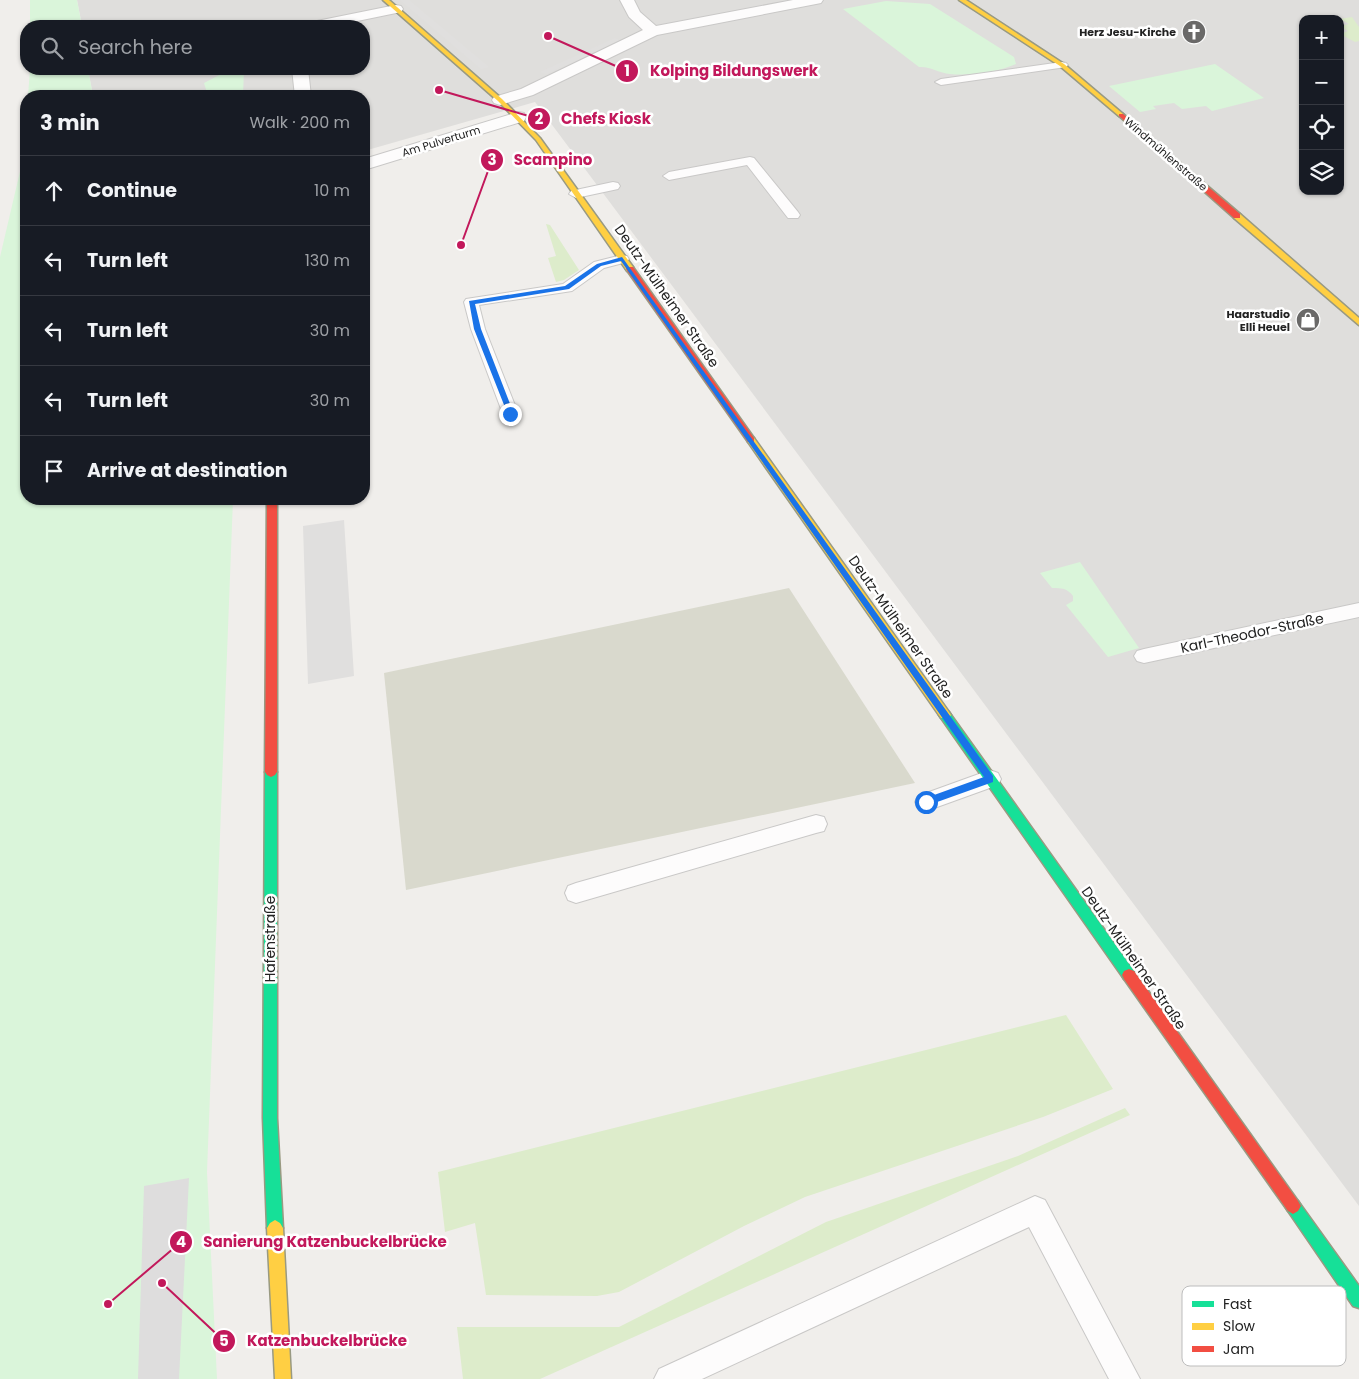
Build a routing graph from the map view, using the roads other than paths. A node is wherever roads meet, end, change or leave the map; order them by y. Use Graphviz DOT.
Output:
graph roads {
  1 [pos="627,0"];
  2 [pos="816,0"];
  3 [pos="962,0"];
  4 [pos="392,4"];
  5 [pos="334,20"];
  6 [pos="653,31"];
  7 [pos="1062,65"];
  8 [pos="301,75"];
  9 [pos="941,82"];
  10 [pos="302,90"];
  11 [pos="500,100"];
  12 [pos="518,117"];
  13 [pos="370,163"];
  14 [pos="669,176"];
  15 [pos="613,186"];
  16 [pos="576,194"];
  17 [pos="793,215"];
  18 [pos="622,259"];
  19 [pos="1359,322"];
  20 [pos="510,414"];
  21 [pos="272,505"];
  22 [pos="1359,610"];
  23 [pos="1144,656"];
  24 [pos="990,779"];
  25 [pos="926,802"];
  26 [pos="816,824"];
  27 [pos="576,893"];
  28 [pos="1359,1300"];
  29 [pos="283,1379"];
  30 [pos="669,1379"];
  31 [pos="1125,1379"];
  1 -- 6 [label="street"];
  2 -- 6 [label="street"];
  3 -- 7 [label="street, Windmühlenstraße"];
  4 -- 5 [label="street"];
  4 -- 11 [label="street, Deutz-Mülheimer Straße"];
  6 -- 11 [label="street"];
  7 -- 9 [label="lane"];
  7 -- 19 [label="street, Windmühlenstraße"];
  8 -- 10 [label="street"];
  11 -- 12 [label="street, Deutz-Mülheimer Straße"];
  12 -- 13 [label="street, Am Pulverturm"];
  12 -- 16 [label="street, Deutz-Mülheimer Straße"];
  14 -- 17 [label="lane"];
  15 -- 16 [label="lane"];
  16 -- 18 [label="street, Deutz-Mülheimer Straße"];
  18 -- 20 [label="lane"];
  18 -- 24 [label="street, Deutz-Mülheimer Straße"];
  21 -- 29 [label="street, Hafenstraße"];
  22 -- 23 [label="lane, Karl-Theodor-Straße"];
  24 -- 25 [label="lane"];
  24 -- 28 [label="street, Deutz-Mülheimer Straße"];
  26 -- 27 [label="lane"];
  30 -- 31 [label="lane"];
}
